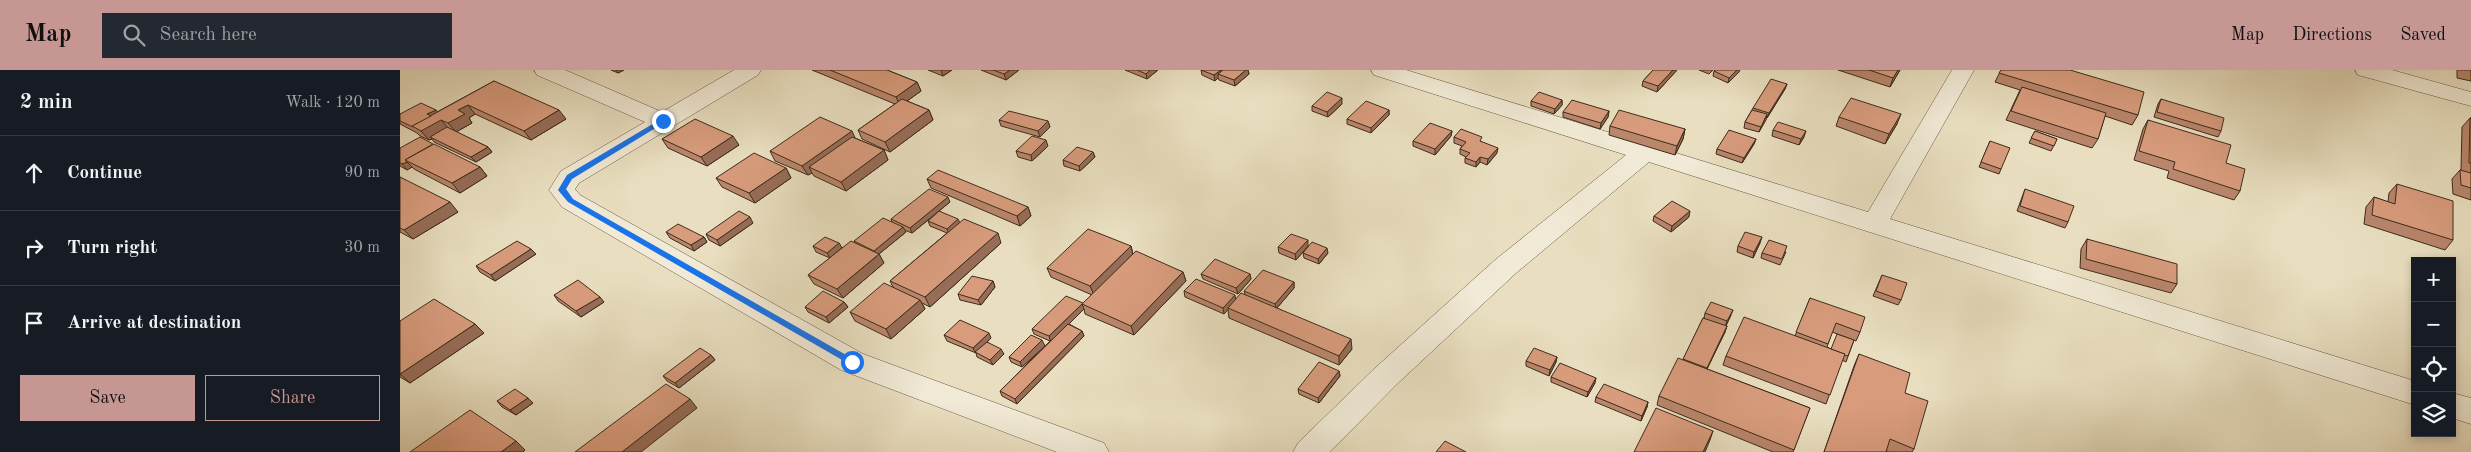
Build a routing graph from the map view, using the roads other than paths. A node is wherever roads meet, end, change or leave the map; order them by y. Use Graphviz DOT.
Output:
graph roads {
  1 [pos="545,70"];
  2 [pos="750,70"];
  3 [pos="1382,70"];
  4 [pos="1963,70"];
  5 [pos="2366,70"];
  6 [pos="2471,99"];
  7 [pos="663,121"];
  8 [pos="1645,152"];
  9 [pos="1874,224"];
  10 [pos="2412,392"];
  11 [pos="2456,406"];
  12 [pos="2471,411"];
  13 [pos="1093,452"];
  14 [pos="1309,452"];
  1 -- 7 [label="street"];
  2 -- 7 [label="street"];
  3 -- 8 [label="street"];
  4 -- 9 [label="street"];
  5 -- 6 [label="street"];
  7 -- 13 [label="street"];
  8 -- 9 [label="street"];
  8 -- 14 [label="street"];
  9 -- 10 [label="street"];
  11 -- 12 [label="street"];
}
